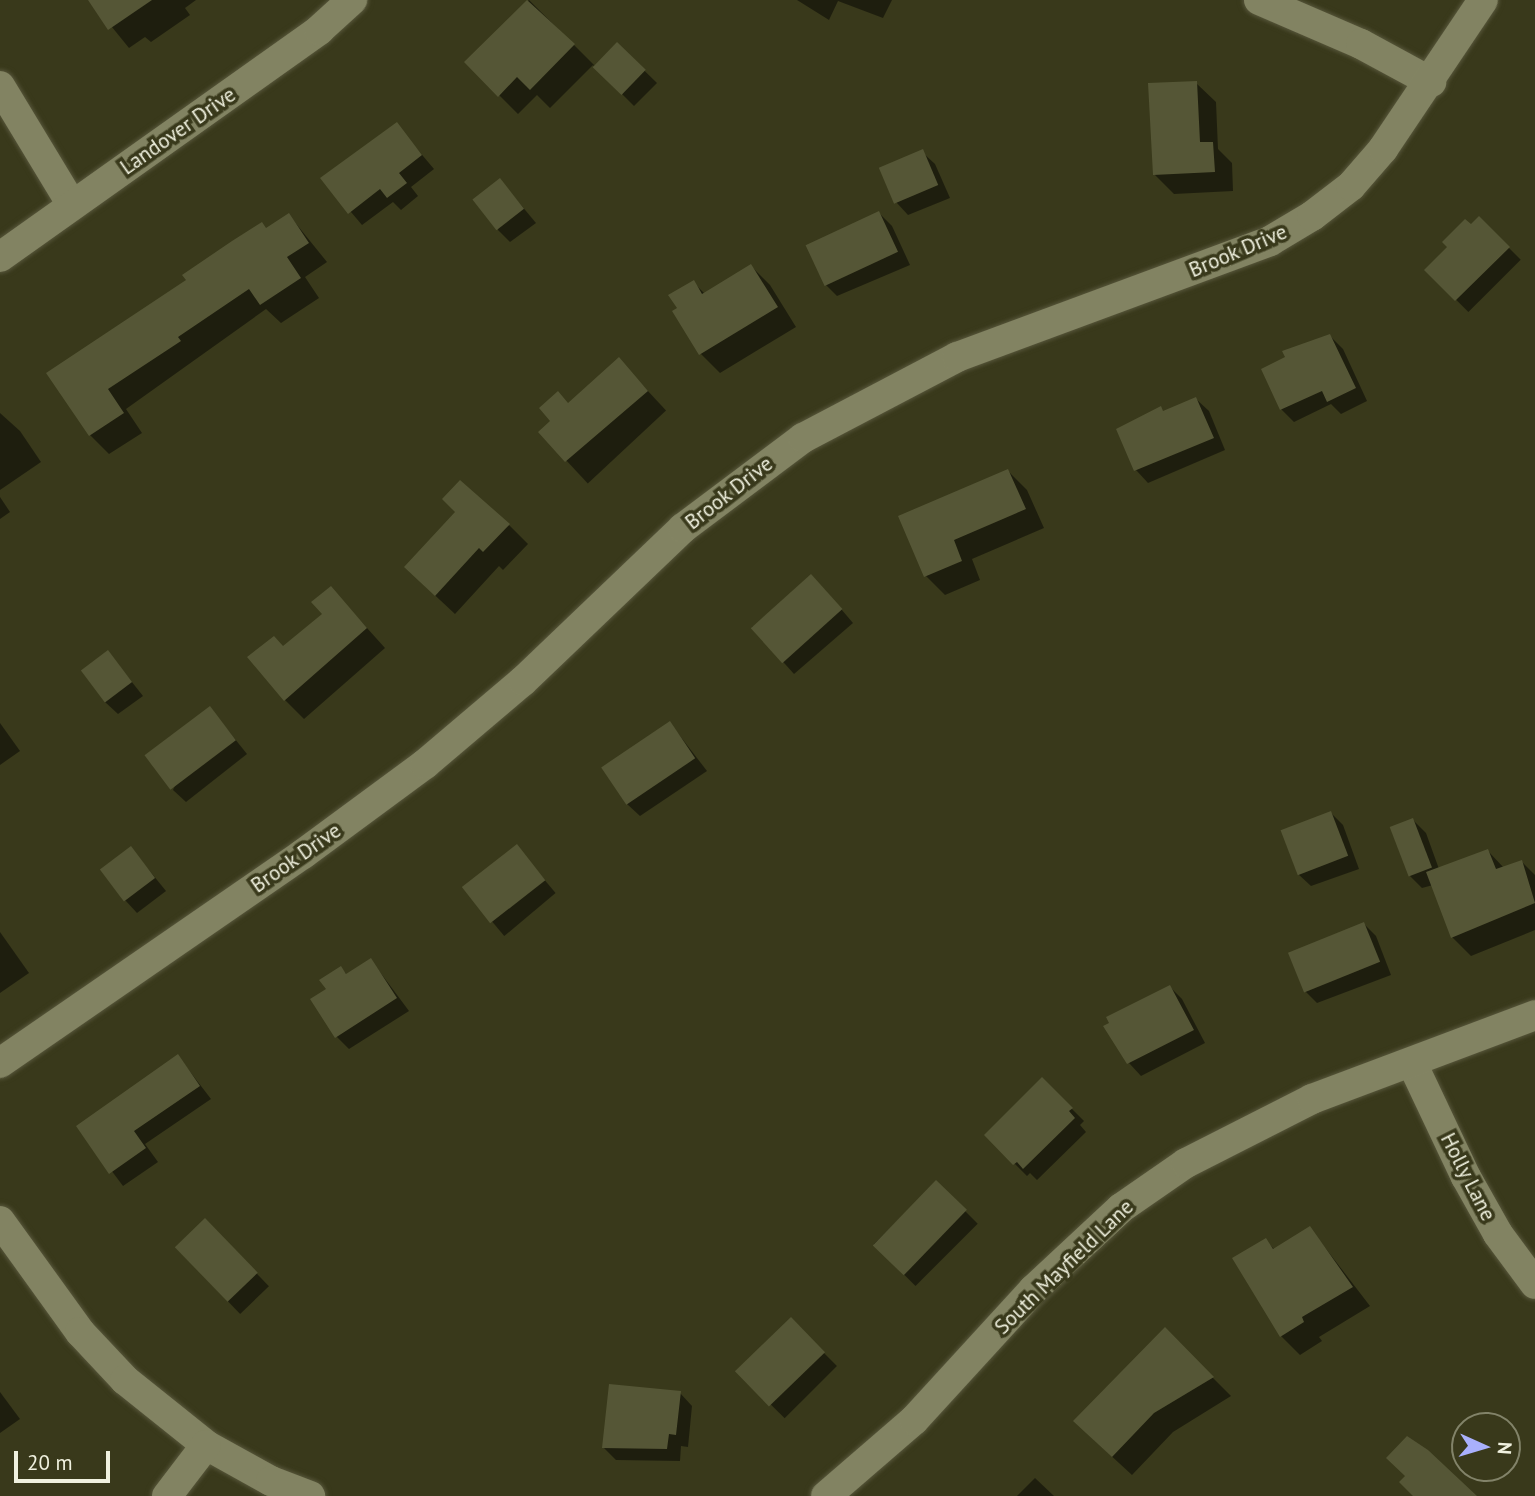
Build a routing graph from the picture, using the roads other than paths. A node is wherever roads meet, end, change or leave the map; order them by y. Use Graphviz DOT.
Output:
graph roads {
  1 [pos="352,0"];
  2 [pos="1259,0"];
  3 [pos="1483,0"];
  4 [pos="1432,82"];
  5 [pos="0,86"];
  6 [pos="72,205"];
  7 [pos="0,257"];
  8 [pos="1535,1015"];
  9 [pos="0,1063"];
  10 [pos="1412,1063"];
  11 [pos="0,1221"];
  12 [pos="1535,1284"];
  13 [pos="206,1446"];
  14 [pos="167,1496"];
  15 [pos="310,1496"];
  16 [pos="826,1496"];
  1 -- 6 [label="street, Landover Drive"];
  2 -- 4 [label="street"];
  3 -- 4 [label="street, Brook Drive"];
  4 -- 9 [label="street, Brook Drive"];
  5 -- 6 [label="street"];
  6 -- 7 [label="street, Landover Drive"];
  8 -- 10 [label="street, South Mayfield Lane"];
  10 -- 12 [label="street, Holly Lane"];
  10 -- 16 [label="street, South Mayfield Lane"];
  11 -- 13 [label="street"];
  13 -- 14 [label="street"];
  13 -- 15 [label="street"];
}
